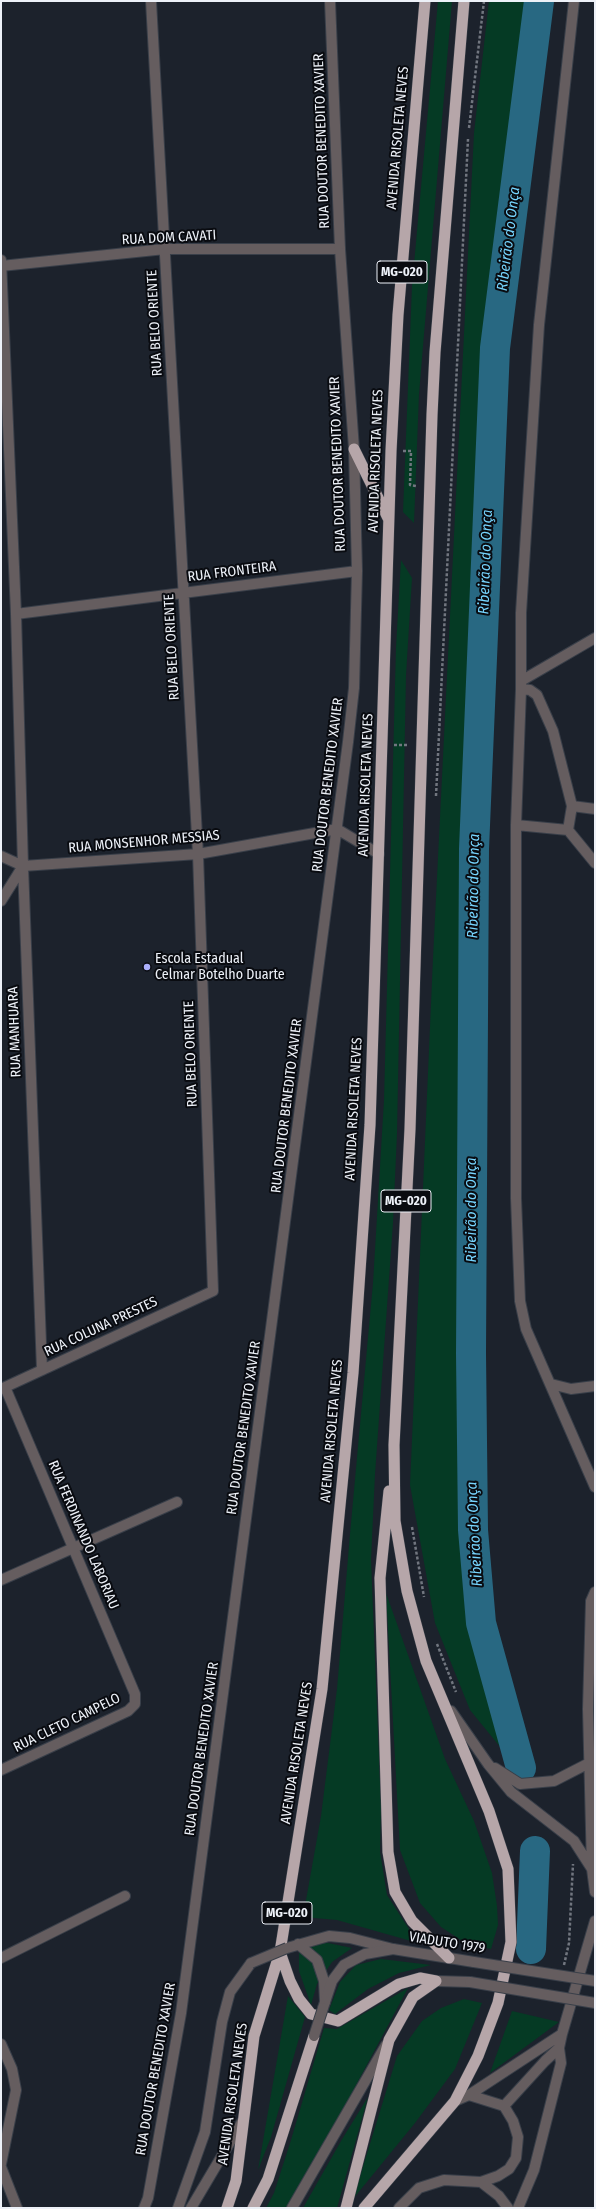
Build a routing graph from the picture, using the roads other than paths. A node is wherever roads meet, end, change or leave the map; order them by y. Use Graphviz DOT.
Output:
graph roads {
  1 [pos="151,1"];
  2 [pos="330,1"];
  3 [pos="425,1"];
  4 [pos="464,1"];
  5 [pos="574,1"];
  6 [pos="165,249"];
  7 [pos="340,249"];
  8 [pos="1,260"];
  9 [pos="1,266"];
  10 [pos="354,449"];
  11 [pos="389,520"];
  12 [pos="357,571"];
  13 [pos="183,592"];
  14 [pos="16,614"];
  15 [pos="595,638"];
  16 [pos="521,685"];
  17 [pos="572,806"];
  18 [pos="595,809"];
  19 [pos="516,825"];
  20 [pos="337,829"];
  21 [pos="568,830"];
  22 [pos="198,854"];
  23 [pos="379,854"];
  24 [pos="1,856"];
  25 [pos="595,863"];
  26 [pos="23,866"];
  27 [pos="1,901"];
  28 [pos="213,1291"];
  29 [pos="42,1370"];
  30 [pos="551,1384"];
  31 [pos="595,1386"];
  32 [pos="3,1388"];
  33 [pos="394,1445"];
  34 [pos="595,1487"];
  35 [pos="177,1502"];
  36 [pos="72,1548"];
  37 [pos="1,1580"];
  38 [pos="595,1592"];
  39 [pos="426,1661"];
  40 [pos="135,1694"];
  41 [pos="593,1761"];
  42 [pos="488,1764"];
  43 [pos="1,1770"];
  44 [pos="592,1869"];
  45 [pos="595,1892"];
  46 [pos="125,1896"];
  47 [pos="595,1921"];
  48 [pos="298,1944"];
  49 [pos="393,1949"];
  50 [pos="284,1950"];
  51 [pos="1,1958"];
  52 [pos="449,1958"];
  53 [pos="436,1980"];
  54 [pos="595,1981"];
  55 [pos="595,2003"];
  56 [pos="324,2005"];
  57 [pos="562,2034"];
  58 [pos="314,2036"];
  59 [pos="389,2040"];
  60 [pos="1,2044"];
  61 [pos="559,2048"];
  62 [pos="469,2095"];
  63 [pos="455,2101"];
  64 [pos="504,2106"];
  65 [pos="242,2122"];
  66 [pos="1,2164"];
  67 [pos="1,2167"];
  68 [pos="481,2182"];
  69 [pos="17,2208"];
  70 [pos="144,2208"];
  71 [pos="178,2208"];
  72 [pos="191,2208"];
  73 [pos="227,2208"];
  74 [pos="253,2208"];
  75 [pos="292,2208"];
  76 [pos="346,2208"];
  77 [pos="364,2208"];
  78 [pos="398,2208"];
  79 [pos="508,2208"];
  80 [pos="518,2208"];
  1 -- 6 [label="street, RUA BELO ORIENTE"];
  2 -- 7 [label="street, RUA DOUTOR BENEDITO XAVIER"];
  3 -- 11 [label="highway, AVENIDA RISOLETA NEVES / MG-020"];
  4 -- 33 [label="highway, MG-020"];
  5 -- 16 [label="street"];
  6 -- 7 [label="street, RUA DOM CAVATI"];
  6 -- 9 [label="street, RUA DOM CAVATI"];
  6 -- 13 [label="street, RUA BELO ORIENTE"];
  7 -- 10 [label="street, RUA DOUTOR BENEDITO XAVIER"];
  8 -- 9 [label="street, RUA MANHUARA"];
  9 -- 14 [label="street, RUA MANHUARA"];
  10 -- 11 [label="highway"];
  10 -- 12 [label="street, RUA DOUTOR BENEDITO XAVIER"];
  11 -- 23 [label="highway, AVENIDA RISOLETA NEVES / MG-020"];
  12 -- 13 [label="street, RUA FRONTEIRA"];
  12 -- 20 [label="street, RUA DOUTOR BENEDITO XAVIER"];
  13 -- 14 [label="street, RUA FRONTEIRA"];
  13 -- 22 [label="street, RUA BELO ORIENTE"];
  14 -- 26 [label="street, RUA MANHUARA"];
  15 -- 16 [label="street"];
  16 -- 17 [label="street"];
  16 -- 19 [label="street"];
  17 -- 18 [label="street"];
  17 -- 21 [label="street"];
  19 -- 21 [label="street"];
  19 -- 30 [label="street"];
  20 -- 22 [label="street, RUA MONSENHOR MESSIAS"];
  20 -- 23 [label="street"];
  20 -- 70 [label="street, RUA DOUTOR BENEDITO XAVIER"];
  21 -- 25 [label="street"];
  22 -- 26 [label="street, RUA MONSENHOR MESSIAS"];
  22 -- 28 [label="street, RUA BELO ORIENTE"];
  23 -- 50 [label="highway, AVENIDA RISOLETA NEVES / MG-020"];
  24 -- 26 [label="street"];
  26 -- 27 [label="street"];
  26 -- 29 [label="street, RUA MANHUARA"];
  28 -- 29 [label="street, RUA COLUNA PRESTES"];
  29 -- 32 [label="street, RUA COLUNA PRESTES"];
  30 -- 31 [label="street"];
  30 -- 34 [label="street"];
  32 -- 36 [label="street, RUA FERDINANDO LABORIAU"];
  33 -- 39 [label="highway, MG-020"];
  33 -- 52 [label="highway"];
  35 -- 36 [label="street"];
  36 -- 37 [label="street"];
  36 -- 40 [label="street, RUA FERDINANDO LABORIAU"];
  38 -- 41 [label="street"];
  39 -- 42 [label="street"];
  39 -- 63 [label="highway, MG-020"];
  40 -- 43 [label="street, RUA CLETO CAMPELO"];
  41 -- 42 [label="street"];
  41 -- 44 [label="street"];
  42 -- 44 [label="street"];
  44 -- 45 [label="street"];
  46 -- 51 [label="street"];
  47 -- 57 [label="street"];
  48 -- 49 [label="street"];
  48 -- 50 [label="street"];
  48 -- 56 [label="street"];
  49 -- 52 [label="street, VIADUTO 1979"];
  49 -- 56 [label="street, VIADUTO 1979"];
  50 -- 53 [label="highway"];
  50 -- 65 [label="highway, AVENIDA RISOLETA NEVES / MG-020"];
  50 -- 71 [label="street, bridge"];
  52 -- 54 [label="street, VIADUTO 1979, bridge"];
  53 -- 55 [label="street, bridge"];
  53 -- 59 [label="highway"];
  56 -- 58 [label="street, VIADUTO 1979, bridge"];
  57 -- 61 [label="street"];
  57 -- 62 [label="street"];
  58 -- 74 [label="highway"];
  59 -- 75 [label="street"];
  59 -- 76 [label="highway"];
  60 -- 66 [label="street"];
  61 -- 64 [label="street"];
  61 -- 80 [label="street"];
  62 -- 63 [label="street"];
  62 -- 64 [label="street"];
  63 -- 77 [label="highway, MG-020"];
  64 -- 68 [label="street"];
  65 -- 72 [label="street"];
  65 -- 73 [label="highway, AVENIDA RISOLETA NEVES / MG-020"];
  67 -- 69 [label="street"];
  68 -- 78 [label="street"];
  68 -- 79 [label="street"];
}
